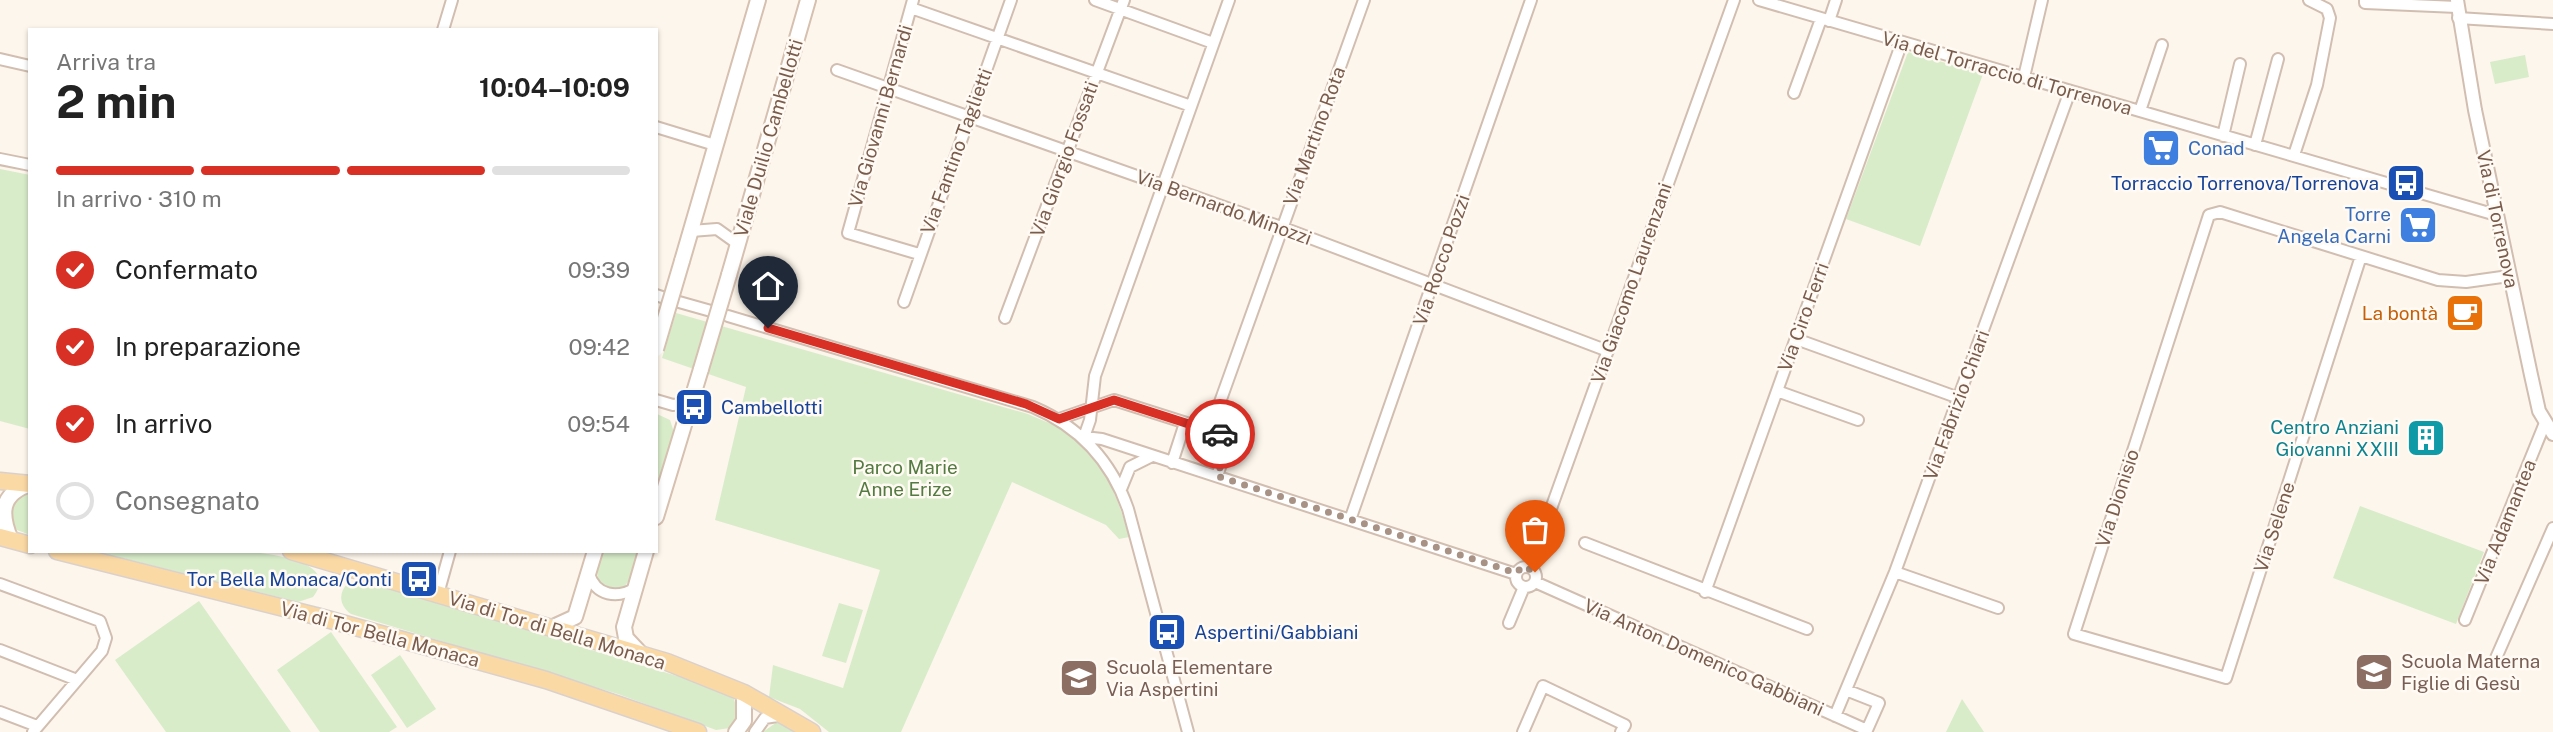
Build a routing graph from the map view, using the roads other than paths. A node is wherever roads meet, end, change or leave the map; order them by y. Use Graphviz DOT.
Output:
graph roads {
  1 [pos="452,0"];
  2 [pos="758,0"];
  3 [pos="808,0"];
  4 [pos="1010,0"];
  5 [pos="1095,0"];
  6 [pos="1229,0"];
  7 [pos="1364,0"];
  8 [pos="1531,0"];
  9 [pos="1734,0"];
  10 [pos="1759,0"];
  11 [pos="1836,0"];
  12 [pos="2042,0"];
  13 [pos="2309,0"];
  14 [pos="2365,0"];
  15 [pos="912,4"];
  16 [pos="1122,5"];
  17 [pos="2457,8"];
  18 [pos="1825,20"];
  19 [pos="2553,24"];
  20 [pos="444,28"];
  21 [pos="996,37"];
  22 [pos="1213,43"];
  23 [pos="1902,43"];
  24 [pos="2162,45"];
  25 [pos="0,59"];
  26 [pos="2278,59"];
  27 [pos="2240,64"];
  28 [pos="28,66"];
  29 [pos="837,70"];
  30 [pos="1096,74"];
  31 [pos="2024,77"];
  32 [pos="888,88"];
  33 [pos="2070,91"];
  34 [pos="1794,93"];
  35 [pos="1191,106"];
  36 [pos="2140,111"];
  37 [pos="969,116"];
  38 [pos="658,128"];
  39 [pos="2223,136"];
  40 [pos="715,145"];
  41 [pos="2255,145"];
  42 [pos="1068,150"];
  43 [pos="2294,155"];
  44 [pos="0,159"];
  45 [pos="28,165"];
  46 [pos="1163,186"];
  47 [pos="2496,215"];
  48 [pos="1281,226"];
  49 [pos="691,231"];
  50 [pos="738,244"];
  51 [pos="919,254"];
  52 [pos="2361,256"];
  53 [pos="2509,276"];
  54 [pos="1433,284"];
  55 [pos="679,302"];
  56 [pos="904,302"];
  57 [pos="711,311"];
  58 [pos="728,316"];
  59 [pos="1005,318"];
  60 [pos="1796,339"];
  61 [pos="658,342"];
  62 [pos="1608,351"];
  63 [pos="1777,391"];
  64 [pos="1959,398"];
  65 [pos="658,401"];
  66 [pos="690,403"];
  67 [pos="1091,407"];
  68 [pos="1059,419"];
  69 [pos="1858,420"];
  70 [pos="1185,423"];
  71 [pos="2545,423"];
  72 [pos="1210,430"];
  73 [pos="2553,435"];
  74 [pos="1084,437"];
  75 [pos="1152,456"];
  76 [pos="1172,463"];
  77 [pos="1217,476"];
  78 [pos="0,481"];
  79 [pos="28,484"];
  80 [pos="28,485"];
  81 [pos="1121,489"];
  82 [pos="658,510"];
  83 [pos="1350,520"];
  84 [pos="2553,528"];
  85 [pos="6,539"];
  86 [pos="1584,543"];
  87 [pos="28,544"];
  88 [pos="65,553"];
  89 [pos="298,553"];
  90 [pos="449,553"];
  91 [pos="594,553"];
  92 [pos="645,553"];
  93 [pos="1530,567"];
  94 [pos="1895,572"];
  95 [pos="1516,573"];
  96 [pos="589,574"];
  97 [pos="0,584"];
  98 [pos="1529,584"];
  99 [pos="636,588"];
  100 [pos="1705,592"];
  101 [pos="438,594"];
  102 [pos="1998,608"];
  103 [pos="2465,620"];
  104 [pos="1509,623"];
  105 [pos="551,628"];
  106 [pos="1807,629"];
  107 [pos="0,650"];
  108 [pos="641,654"];
  109 [pos="2496,658"];
  110 [pos="2226,678"];
  111 [pos="77,680"];
  112 [pos="1846,690"];
  113 [pos="744,693"];
  114 [pos="0,712"];
  115 [pos="786,715"];
  116 [pos="1835,716"];
  117 [pos="1623,728"];
  118 [pos="35,729"];
  119 [pos="698,732"];
  120 [pos="736,732"];
  121 [pos="755,732"];
  122 [pos="812,732"];
  123 [pos="1188,732"];
  124 [pos="1523,732"];
  1 -- 20 [label="street"];
  2 -- 40 [label="main road"];
  3 -- 50 [label="main road, Viale Duilio Cambellotti"];
  4 -- 21 [label="street, Via Fantino Taglietti"];
  5 -- 16 [label="street"];
  6 -- 22 [label="street"];
  7 -- 48 [label="street, Via Martino Rota"];
  8 -- 54 [label="street, Via Rocco Pozzi"];
  9 -- 62 [label="street, Via Giacomo Laurenzani"];
  10 -- 18 [label="street, Via del Torraccio di Torrenova"];
  11 -- 18 [label="street"];
  12 -- 31 [label="street"];
  13 -- 43 [label="street"];
  14 -- 17 [label="street"];
  15 -- 21 [label="street"];
  15 -- 32 [label="street, Via Giovanni Bernardi"];
  16 -- 22 [label="street"];
  16 -- 30 [label="street, Via Giorgio Fossati"];
  17 -- 19 [label="street"];
  17 -- 47 [label="street, Via di Torrenova"];
  18 -- 23 [label="street, Via del Torraccio di Torrenova"];
  18 -- 34 [label="street"];
  21 -- 30 [label="street"];
  21 -- 37 [label="street, Via Fantino Taglietti"];
  22 -- 35 [label="street"];
  23 -- 31 [label="street, Via del Torraccio di Torrenova"];
  23 -- 60 [label="street, Via Ciro Ferri"];
  24 -- 36 [label="street"];
  25 -- 28 [label="street"];
  26 -- 41 [label="street"];
  27 -- 39 [label="street"];
  29 -- 32 [label="street, Via Bernardo Minozzi"];
  30 -- 35 [label="street"];
  30 -- 42 [label="street, Via Giorgio Fossati"];
  31 -- 33 [label="street, Via del Torraccio di Torrenova"];
  32 -- 37 [label="street, Via Bernardo Minozzi"];
  32 -- 51 [label="street, Via Giovanni Bernardi"];
  33 -- 36 [label="street, Via del Torraccio di Torrenova"];
  33 -- 64 [label="street, Via Fabrizio Chiari"];
  35 -- 46 [label="street"];
  36 -- 39 [label="street, Via del Torraccio di Torrenova"];
  37 -- 42 [label="street, Via Bernardo Minozzi"];
  37 -- 51 [label="street, Via Fantino Taglietti"];
  38 -- 40 [label="street"];
  39 -- 41 [label="street, Via del Torraccio di Torrenova"];
  40 -- 49 [label="main road"];
  41 -- 43 [label="street, Via del Torraccio di Torrenova"];
  42 -- 46 [label="street, Via Bernardo Minozzi"];
  42 -- 59 [label="street, Via Giorgio Fossati"];
  43 -- 47 [label="street, Via del Torraccio di Torrenova"];
  44 -- 45 [label="street"];
  46 -- 48 [label="street, Via Bernardo Minozzi"];
  46 -- 67 [label="street"];
  47 -- 53 [label="street, Via di Torrenova"];
  48 -- 54 [label="street, Via Bernardo Minozzi"];
  48 -- 72 [label="street, Via Martino Rota"];
  49 -- 50 [label="street"];
  49 -- 61 [label="main road, bridge"];
  50 -- 66 [label="main road, Viale Duilio Cambellotti, bridge"];
  51 -- 56 [label="street, Via Fantino Taglietti"];
  52 -- 53 [label="street"];
  52 -- 110 [label="street, Via Selene"];
  52 -- 110 [label="street, Via Dionisio"];
  53 -- 71 [label="street, Via di Torrenova"];
  54 -- 62 [label="street, Via Bernardo Minozzi"];
  54 -- 83 [label="street, Via Rocco Pozzi"];
  55 -- 57 [label="street"];
  58 -- 68 [label="street"];
  60 -- 63 [label="street, Via Ciro Ferri"];
  60 -- 64 [label="street"];
  62 -- 93 [label="street, Via Giacomo Laurenzani"];
  63 -- 69 [label="street"];
  63 -- 100 [label="street, Via Ciro Ferri"];
  64 -- 94 [label="street, Via Fabrizio Chiari"];
  65 -- 66 [label="street"];
  66 -- 82 [label="main road, Viale Duilio Cambellotti"];
  67 -- 68 [label="street"];
  67 -- 70 [label="street"];
  67 -- 74 [label="street"];
  68 -- 74 [label="street"];
  70 -- 72 [label="street"];
  70 -- 76 [label="street"];
  71 -- 73 [label="street, Via di Torrenova"];
  71 -- 103 [label="street, Via Adamantea"];
  72 -- 77 [label="street"];
  74 -- 75 [label="street"];
  74 -- 81 [label="street"];
  75 -- 76 [label="street"];
  75 -- 81 [label="street"];
  76 -- 77 [label="street"];
  77 -- 83 [label="street"];
  78 -- 79 [label="main road"];
  80 -- 85 [label="main road"];
  81 -- 123 [label="street"];
  83 -- 95 [label="street"];
  84 -- 109 [label="street"];
  85 -- 87 [label="main road"];
  86 -- 100 [label="street"];
  88 -- 119 [label="main road, Via di Tor Bella Monaca"];
  89 -- 101 [label="main road, Via di Tor di Bella Monaca"];
  90 -- 101 [label="street"];
  91 -- 96 [label="main road"];
  92 -- 99 [label="main road"];
  93 -- 95 [label="street"];
  93 -- 98 [label="street"];
  94 -- 102 [label="street"];
  94 -- 112 [label="street, Via Fabrizio Chiari"];
  95 -- 98 [label="street"];
  96 -- 99 [label="street"];
  96 -- 105 [label="main road"];
  97 -- 111 [label="street"];
  98 -- 104 [label="street"];
  98 -- 116 [label="street, Via Anton Domenico Gabbiani"];
  99 -- 108 [label="main road"];
  100 -- 106 [label="street"];
  101 -- 105 [label="main road, Via di Tor di Bella Monaca"];
  105 -- 108 [label="main road, Via di Tor di Bella Monaca"];
  107 -- 111 [label="street"];
  108 -- 113 [label="main road, Via di Tor di Bella Monaca"];
  111 -- 118 [label="street"];
  112 -- 116 [label="street, Via Fabrizio Chiari"];
  112 -- 116 [label="street, Via Anton Domenico Gabbiani"];
  113 -- 115 [label="main road, Via di Tor di Bella Monaca"];
  113 -- 120 [label="main road"];
  114 -- 118 [label="street"];
  115 -- 121 [label="street"];
  115 -- 122 [label="main road, Via di Tor di Bella Monaca"];
  117 -- 124 [label="street"];
}
